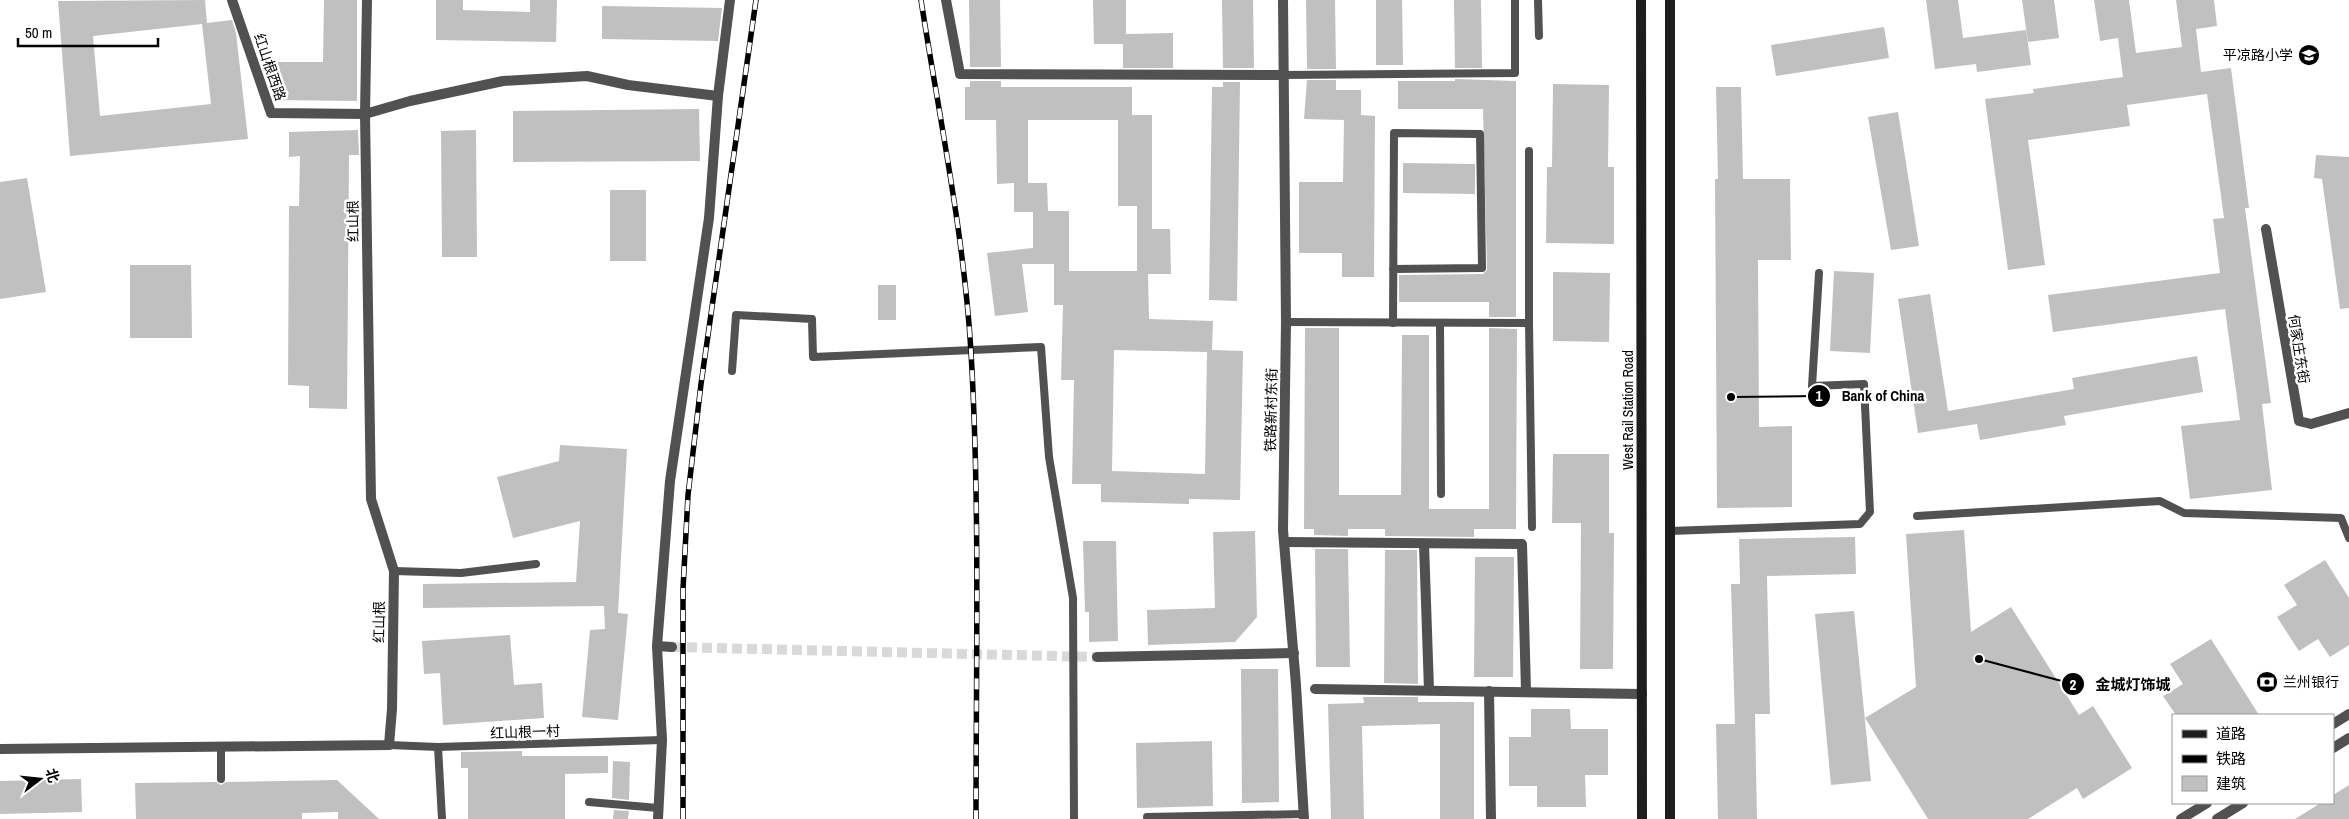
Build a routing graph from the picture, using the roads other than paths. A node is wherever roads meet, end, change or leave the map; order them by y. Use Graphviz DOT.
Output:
graph roads {
  1 [pos="232,0"];
  2 [pos="367,0"];
  3 [pos="730,0"];
  4 [pos="946,0"];
  5 [pos="1283,0"];
  6 [pos="1515,0"];
  7 [pos="1538,0"];
  8 [pos="1641,0"];
  9 [pos="1670,0"];
  10 [pos="1539,36"];
  11 [pos="1284,75"];
  12 [pos="718,96"];
  13 [pos="364,114"];
  14 [pos="1529,151"];
  15 [pos="2266,229"];
  16 [pos="1393,269"];
  17 [pos="1819,273"];
  18 [pos="1286,322"];
  19 [pos="1393,322"];
  20 [pos="1440,323"];
  21 [pos="1529,323"];
  22 [pos="732,371"];
  23 [pos="2349,413"];
  24 [pos="1440,494"];
  25 [pos="1917,516"];
  26 [pos="1532,527"];
  27 [pos="1670,531"];
  28 [pos="2349,538"];
  29 [pos="1285,542"];
  30 [pos="1424,544"];
  31 [pos="536,564"];
  32 [pos="394,571"];
  33 [pos="657,646"];
  34 [pos="672,647"];
  35 [pos="1294,653"];
  36 [pos="1098,657"];
  37 [pos="1315,689"];
  38 [pos="1429,690"];
  39 [pos="1489,691"];
  40 [pos="1526,691"];
  41 [pos="1642,694"];
  42 [pos="2349,714"];
  43 [pos="2334,723"];
  44 [pos="2349,738"];
  45 [pos="662,740"];
  46 [pos="389,746"];
  47 [pos="438,747"];
  48 [pos="2334,747"];
  49 [pos="222,748"];
  50 [pos="0,749"];
  51 [pos="222,779"];
  52 [pos="589,802"];
  53 [pos="2205,804"];
  54 [pos="2241,804"];
  55 [pos="658,808"];
  56 [pos="1304,817"];
  57 [pos="1147,818"];
  58 [pos="442,819"];
  59 [pos="658,819"];
  60 [pos="1074,819"];
  61 [pos="1491,819"];
  62 [pos="1642,819"];
  63 [pos="1670,819"];
  64 [pos="2181,819"];
  65 [pos="2216,819"];
  1 -- 13 [label="street, 红山根西路"];
  2 -- 13 [label="street, 红山根"];
  3 -- 12 [label="street"];
  4 -- 11 [label="street"];
  5 -- 11 [label="street, 铁路新村东街"];
  6 -- 11 [label="lane"];
  7 -- 10 [label="lane"];
  8 -- 41 [label="main road, West Rail Station Road"];
  9 -- 27 [label="main road"];
  11 -- 18 [label="street, 铁路新村东街"];
  12 -- 13 [label="street"];
  12 -- 33 [label="street"];
  13 -- 32 [label="street, 红山根"];
  14 -- 21 [label="lane"];
  15 -- 23 [label="street, 何家庄东街"];
  16 -- 16 [label="lane"];
  16 -- 19 [label="lane"];
  17 -- 27 [label="lane"];
  18 -- 19 [label="lane"];
  18 -- 29 [label="street, 铁路新村东街"];
  19 -- 20 [label="lane"];
  20 -- 21 [label="lane"];
  20 -- 24 [label="lane"];
  21 -- 26 [label="lane"];
  22 -- 60 [label="lane"];
  25 -- 28 [label="lane"];
  27 -- 63 [label="main road"];
  29 -- 30 [label="street"];
  29 -- 35 [label="street, 铁路新村东街"];
  30 -- 38 [label="street"];
  30 -- 40 [label="street"];
  31 -- 32 [label="lane"];
  32 -- 46 [label="street, 红山根"];
  33 -- 34 [label="street"];
  33 -- 45 [label="street"];
  35 -- 36 [label="street"];
  35 -- 56 [label="street, 铁路新村东街"];
  37 -- 38 [label="street"];
  38 -- 39 [label="street"];
  39 -- 40 [label="street"];
  39 -- 61 [label="street"];
  40 -- 41 [label="street"];
  41 -- 62 [label="main road, West Rail Station Road"];
  42 -- 43 [label="street"];
  44 -- 48 [label="street"];
  45 -- 47 [label="lane, 红山根一村"];
  45 -- 55 [label="street"];
  46 -- 47 [label="lane, 红山根一村"];
  46 -- 49 [label="street"];
  47 -- 58 [label="lane"];
  49 -- 50 [label="street"];
  49 -- 51 [label="lane"];
  52 -- 55 [label="lane"];
  53 -- 64 [label="street"];
  54 -- 65 [label="street"];
  55 -- 59 [label="street"];
  56 -- 57 [label="lane"];
}
